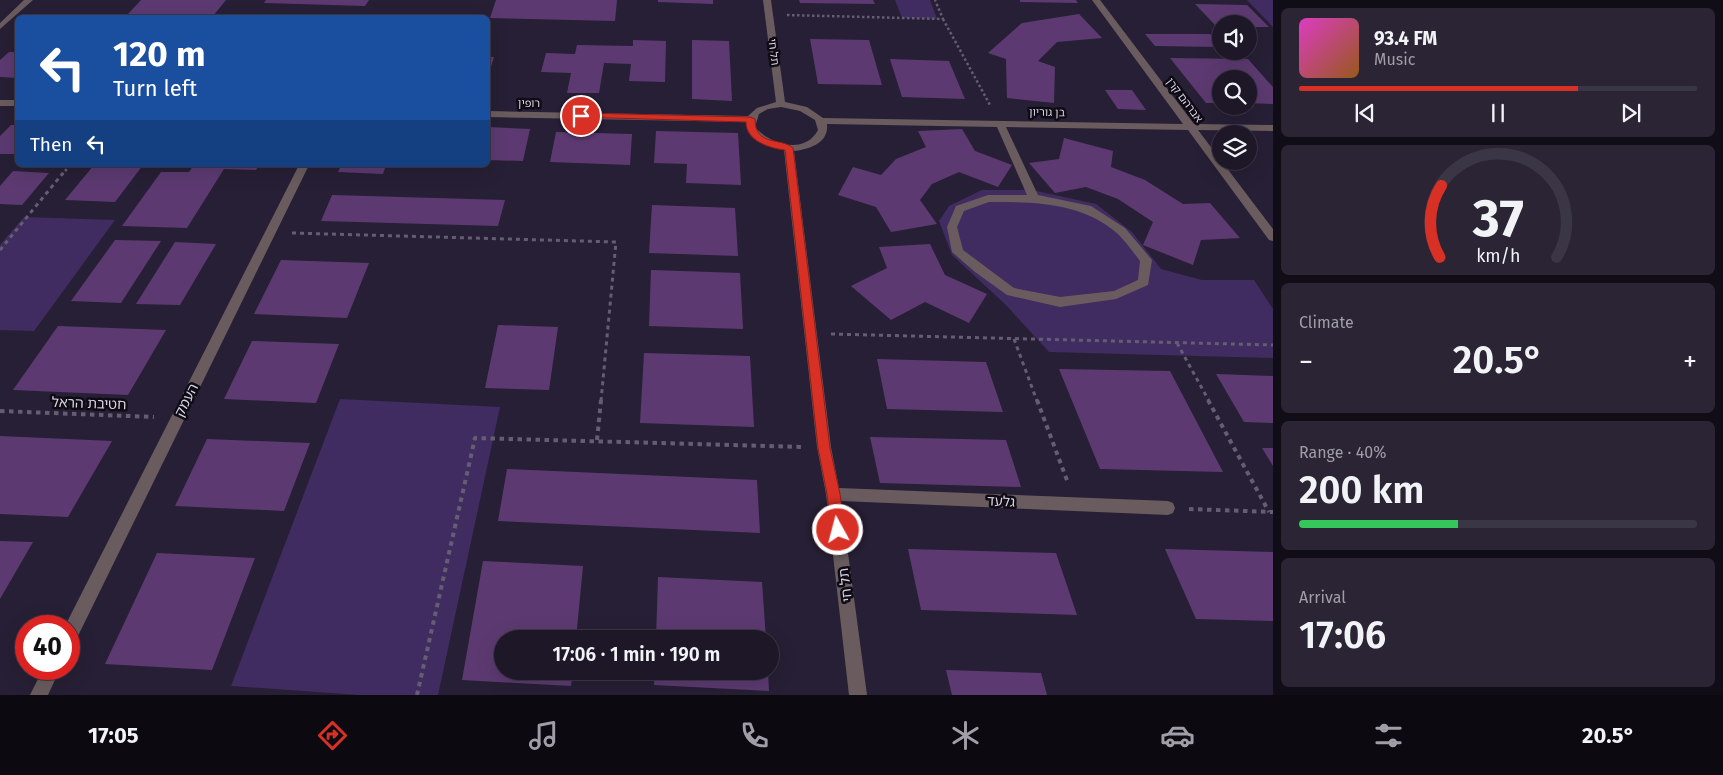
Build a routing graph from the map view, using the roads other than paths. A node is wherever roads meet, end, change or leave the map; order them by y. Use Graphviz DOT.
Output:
graph roads {
  1 [pos="29,0"];
  2 [pos="767,0"];
  3 [pos="1096,0"];
  4 [pos="0,27"];
  5 [pos="0,103"];
  6 [pos="15,103"];
  7 [pos="780,104"];
  8 [pos="490,114"];
  9 [pos="750,119"];
  10 [pos="820,120"];
  11 [pos="1000,124"];
  12 [pos="1191,127"];
  13 [pos="1273,128"];
  14 [pos="789,148"];
  15 [pos="303,167"];
  16 [pos="1034,198"];
  17 [pos="1273,237"];
  18 [pos="833,494"];
  19 [pos="1168,508"];
  20 [pos="80,615"];
  21 [pos="46,680"];
  22 [pos="39,695"];
  23 [pos="858,695"];
  1 -- 4 [label="street"];
  2 -- 7 [label="street, תל חי"];
  3 -- 12 [label="street, אברהם קרן"];
  5 -- 6 [label="street"];
  7 -- 9 [label="street"];
  7 -- 10 [label="street"];
  8 -- 9 [label="street, רופין"];
  9 -- 14 [label="street"];
  10 -- 11 [label="street, בן גוריון"];
  10 -- 14 [label="street"];
  11 -- 12 [label="street, בן גוריון"];
  11 -- 16 [label="street"];
  12 -- 13 [label="street, בן גוריון"];
  12 -- 17 [label="street, אברהם קרן"];
  14 -- 18 [label="street, תל חי"];
  15 -- 20 [label="street, העמק"];
  16 -- 16 [label="street"];
  18 -- 19 [label="street, גלעד"];
  18 -- 23 [label="street, תל חי"];
  21 -- 22 [label="street"];
}
